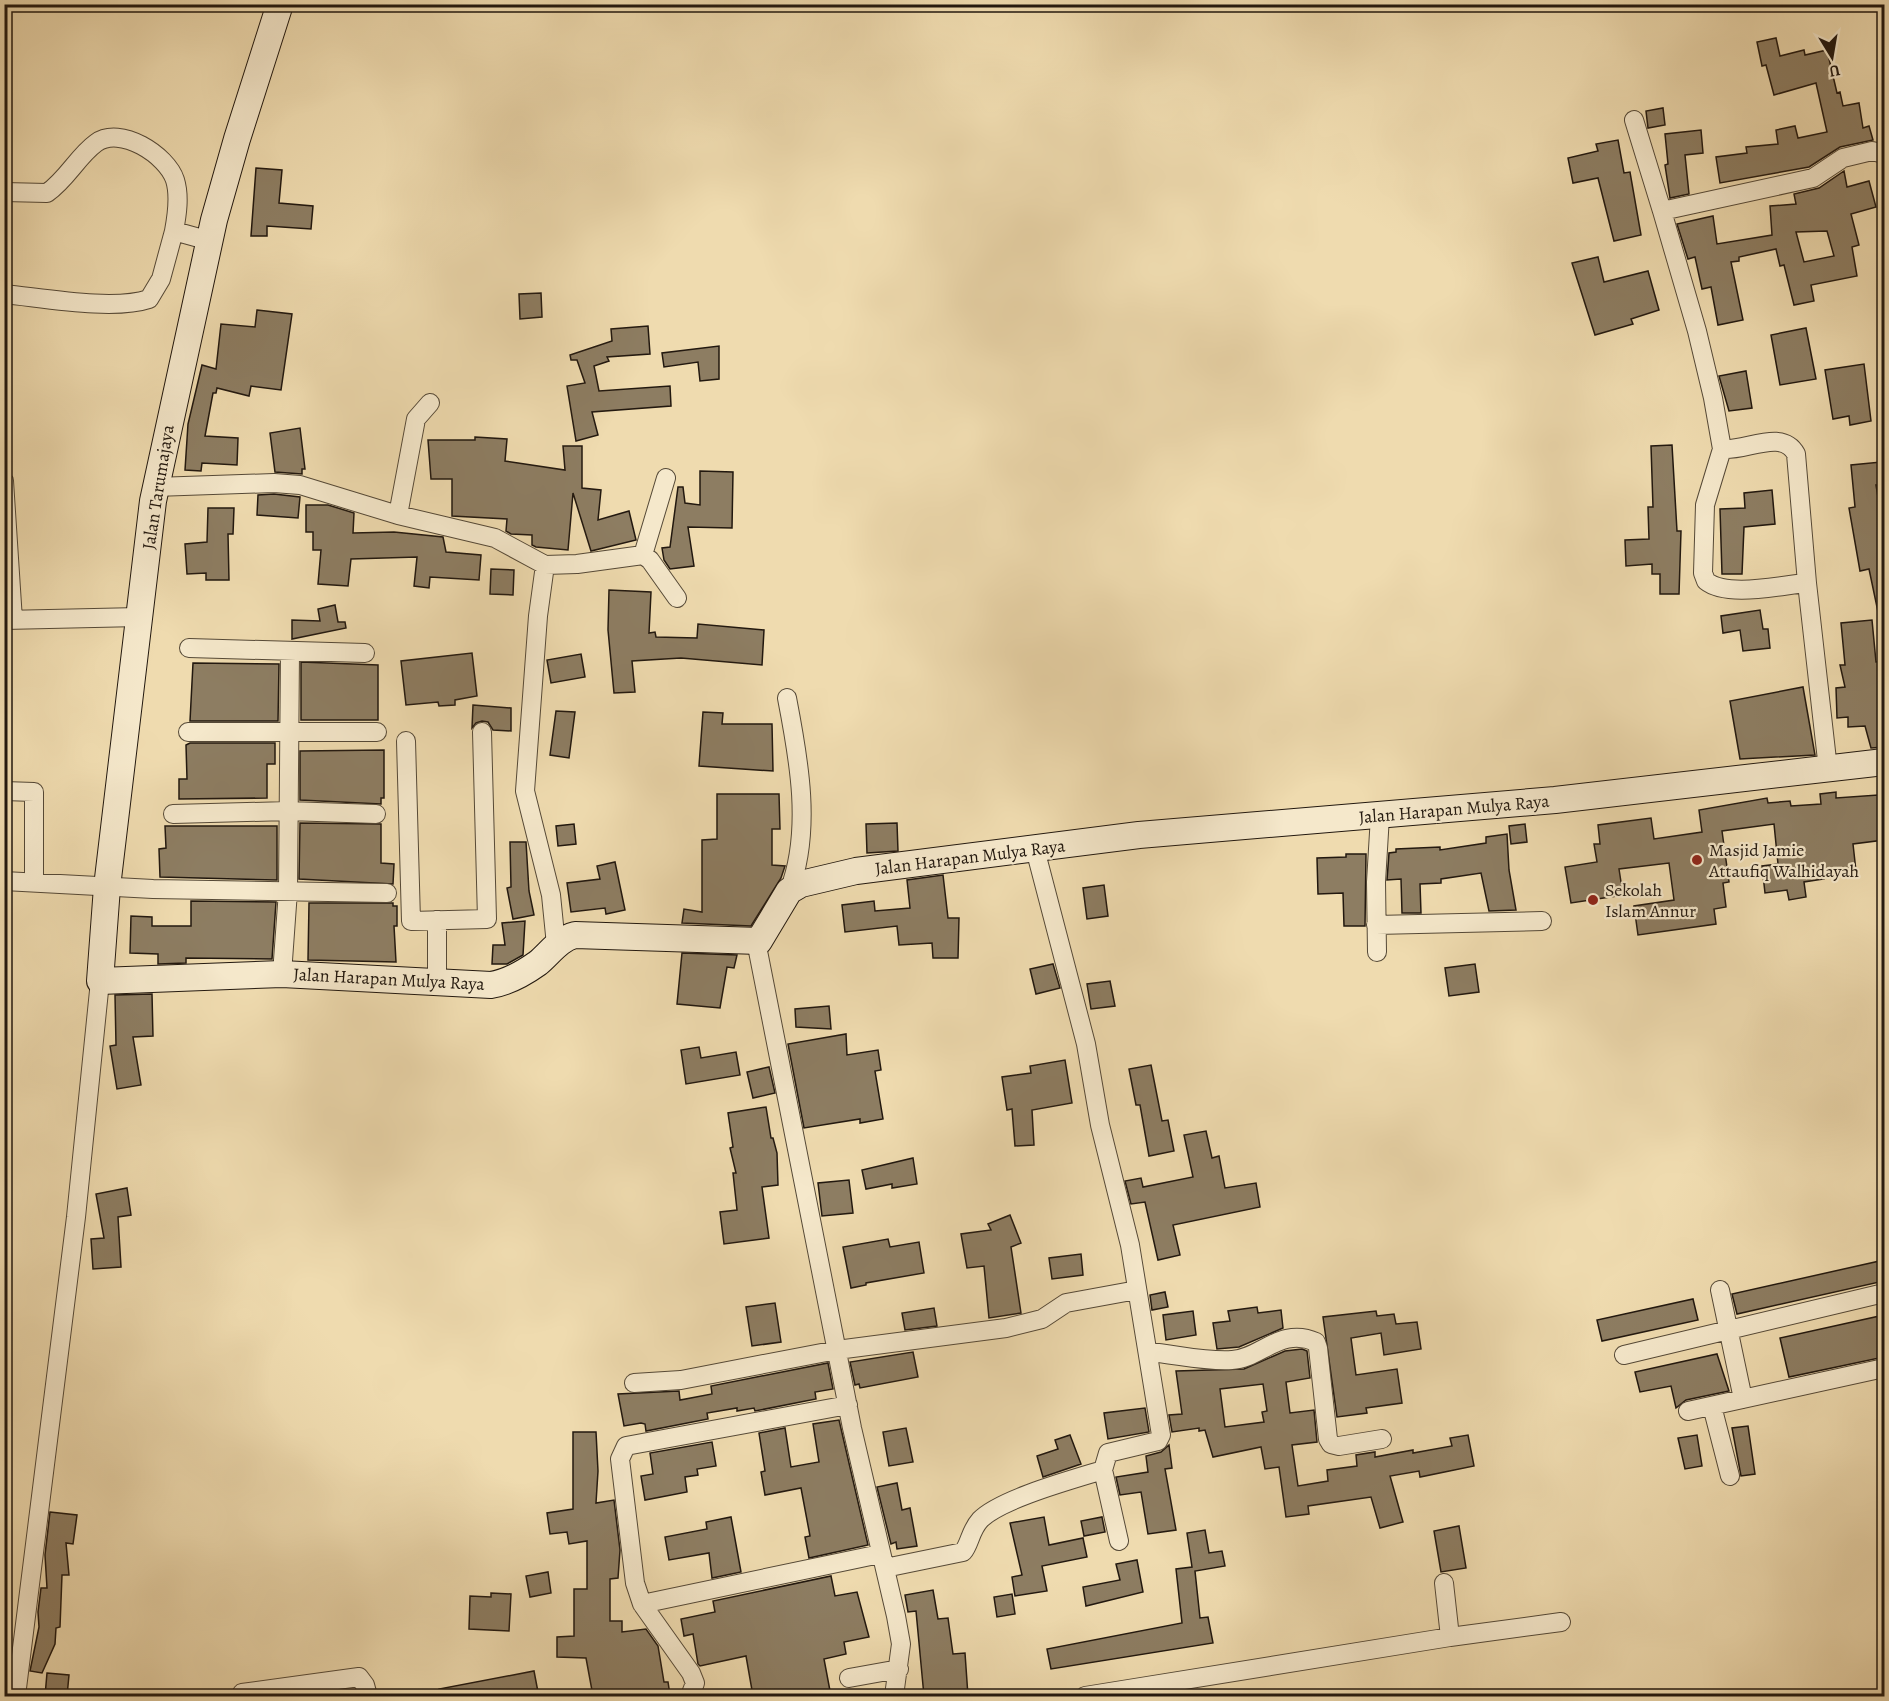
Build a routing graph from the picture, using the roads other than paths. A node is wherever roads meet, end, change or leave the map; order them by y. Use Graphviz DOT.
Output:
graph roads {
  1 [pos="280,4"];
  2 [pos="1634,120"];
  3 [pos="1884,154"];
  4 [pos="4,192"];
  5 [pos="1662,211"];
  6 [pos="174,231"];
  7 [pos="210,241"];
  8 [pos="4,294"];
  9 [pos="430,403"];
  10 [pos="1722,449"];
  11 [pos="666,478"];
  12 [pos="4,482"];
  13 [pos="155,487"];
  14 [pos="398,515"];
  15 [pos="5,523"];
  16 [pos="643,555"];
  17 [pos="545,565"];
  18 [pos="1807,583"];
  19 [pos="677,598"];
  20 [pos="140,617"];
  21 [pos="9,620"];
  22 [pos="189,648"];
  23 [pos="290,652"];
  24 [pos="364,653"];
  25 [pos="787,698"];
  26 [pos="188,732"];
  27 [pos="288,732"];
  28 [pos="377,732"];
  29 [pos="482,732"];
  30 [pos="406,741"];
  31 [pos="1884,762"];
  32 [pos="1828,770"];
  33 [pos="4,791"];
  34 [pos="288,811"];
  35 [pos="173,814"];
  36 [pos="376,814"];
  37 [pos="1380,816"];
  38 [pos="1035,849"];
  39 [pos="4,881"];
  40 [pos="34,883"];
  41 [pos="107,887"];
  42 [pos="288,891"];
  43 [pos="789,891"];
  44 [pos="387,893"];
  45 [pos="437,921"];
  46 [pos="1542,921"];
  47 [pos="1376,925"];
  48 [pos="756,942"];
  49 [pos="556,945"];
  50 [pos="1377,952"];
  51 [pos="282,974"];
  52 [pos="100,981"];
  53 [pos="437,983"];
  54 [pos="1137,1290"];
  55 [pos="1720,1290"];
  56 [pos="1884,1293"];
  57 [pos="1728,1328"];
  58 [pos="837,1350"];
  59 [pos="1148,1352"];
  60 [pos="1624,1354"];
  61 [pos="1884,1368"];
  62 [pos="634,1383"];
  63 [pos="1743,1399"];
  64 [pos="848,1405"];
  65 [pos="1712,1406"];
  66 [pos="1688,1411"];
  67 [pos="1382,1439"];
  68 [pos="1103,1470"];
  69 [pos="1730,1476"];
  70 [pos="1119,1541"];
  71 [pos="882,1561"];
  72 [pos="1444,1583"];
  73 [pos="642,1604"];
  74 [pos="1561,1622"];
  75 [pos="1450,1637"];
  76 [pos="900,1669"];
  77 [pos="849,1678"];
  78 [pos="242,1693"];
  79 [pos="16,1696"];
  80 [pos="368,1696"];
  81 [pos="690,1696"];
  82 [pos="894,1696"];
  83 [pos="1085,1696"];
  1 -- 7 [label="street, Jalan Tarumajaya"];
  2 -- 5 [label="street"];
  3 -- 5 [label="street"];
  4 -- 6 [label="street"];
  5 -- 10 [label="street"];
  6 -- 7 [label="street"];
  6 -- 8 [label="street"];
  7 -- 13 [label="street, Jalan Tarumajaya"];
  9 -- 14 [label="street"];
  10 -- 18 [label="street"];
  10 -- 18 [label="street"];
  11 -- 16 [label="street"];
  12 -- 15 [label="street"];
  13 -- 14 [label="street"];
  13 -- 20 [label="street, Jalan Tarumajaya"];
  14 -- 17 [label="street"];
  15 -- 21 [label="street"];
  16 -- 17 [label="street"];
  16 -- 19 [label="street"];
  17 -- 49 [label="street"];
  18 -- 32 [label="street"];
  20 -- 21 [label="street"];
  20 -- 41 [label="street, Jalan Tarumajaya"];
  22 -- 23 [label="street"];
  23 -- 24 [label="street"];
  23 -- 27 [label="street"];
  25 -- 43 [label="street"];
  26 -- 27 [label="street"];
  27 -- 28 [label="street"];
  27 -- 34 [label="street"];
  29 -- 45 [label="street"];
  30 -- 45 [label="street"];
  31 -- 32 [label="street, Jalan Harapan Mulya Raya"];
  32 -- 37 [label="street, Jalan Harapan Mulya Raya"];
  33 -- 40 [label="street"];
  34 -- 35 [label="street"];
  34 -- 36 [label="street"];
  34 -- 42 [label="street"];
  37 -- 38 [label="street, Jalan Harapan Mulya Raya"];
  37 -- 47 [label="street"];
  38 -- 43 [label="street, Jalan Harapan Mulya Raya"];
  38 -- 54 [label="street"];
  39 -- 40 [label="street"];
  40 -- 41 [label="street"];
  41 -- 42 [label="street"];
  41 -- 52 [label="street, Jalan Tarumajaya"];
  42 -- 44 [label="street"];
  42 -- 51 [label="street"];
  43 -- 48 [label="street"];
  45 -- 53 [label="street"];
  46 -- 47 [label="street"];
  47 -- 50 [label="street"];
  48 -- 49 [label="street, Jalan Harapan Mulya Raya"];
  48 -- 58 [label="street"];
  49 -- 53 [label="street, Jalan Harapan Mulya Raya"];
  51 -- 52 [label="street, Jalan Harapan Mulya Raya"];
  51 -- 53 [label="street, Jalan Harapan Mulya Raya"];
  52 -- 79 [label="street"];
  54 -- 58 [label="street"];
  54 -- 59 [label="street"];
  55 -- 57 [label="street"];
  56 -- 57 [label="street"];
  57 -- 60 [label="street"];
  57 -- 63 [label="street"];
  58 -- 62 [label="street"];
  58 -- 64 [label="street"];
  59 -- 67 [label="street"];
  59 -- 68 [label="street"];
  61 -- 63 [label="street"];
  63 -- 65 [label="street"];
  64 -- 71 [label="street"];
  64 -- 73 [label="street"];
  65 -- 66 [label="street"];
  65 -- 69 [label="street"];
  68 -- 70 [label="street"];
  68 -- 71 [label="street"];
  71 -- 73 [label="street"];
  71 -- 76 [label="street"];
  72 -- 75 [label="street"];
  73 -- 81 [label="street"];
  74 -- 75 [label="street"];
  75 -- 83 [label="street"];
  76 -- 77 [label="street"];
  76 -- 82 [label="street"];
  78 -- 80 [label="street"];
}
